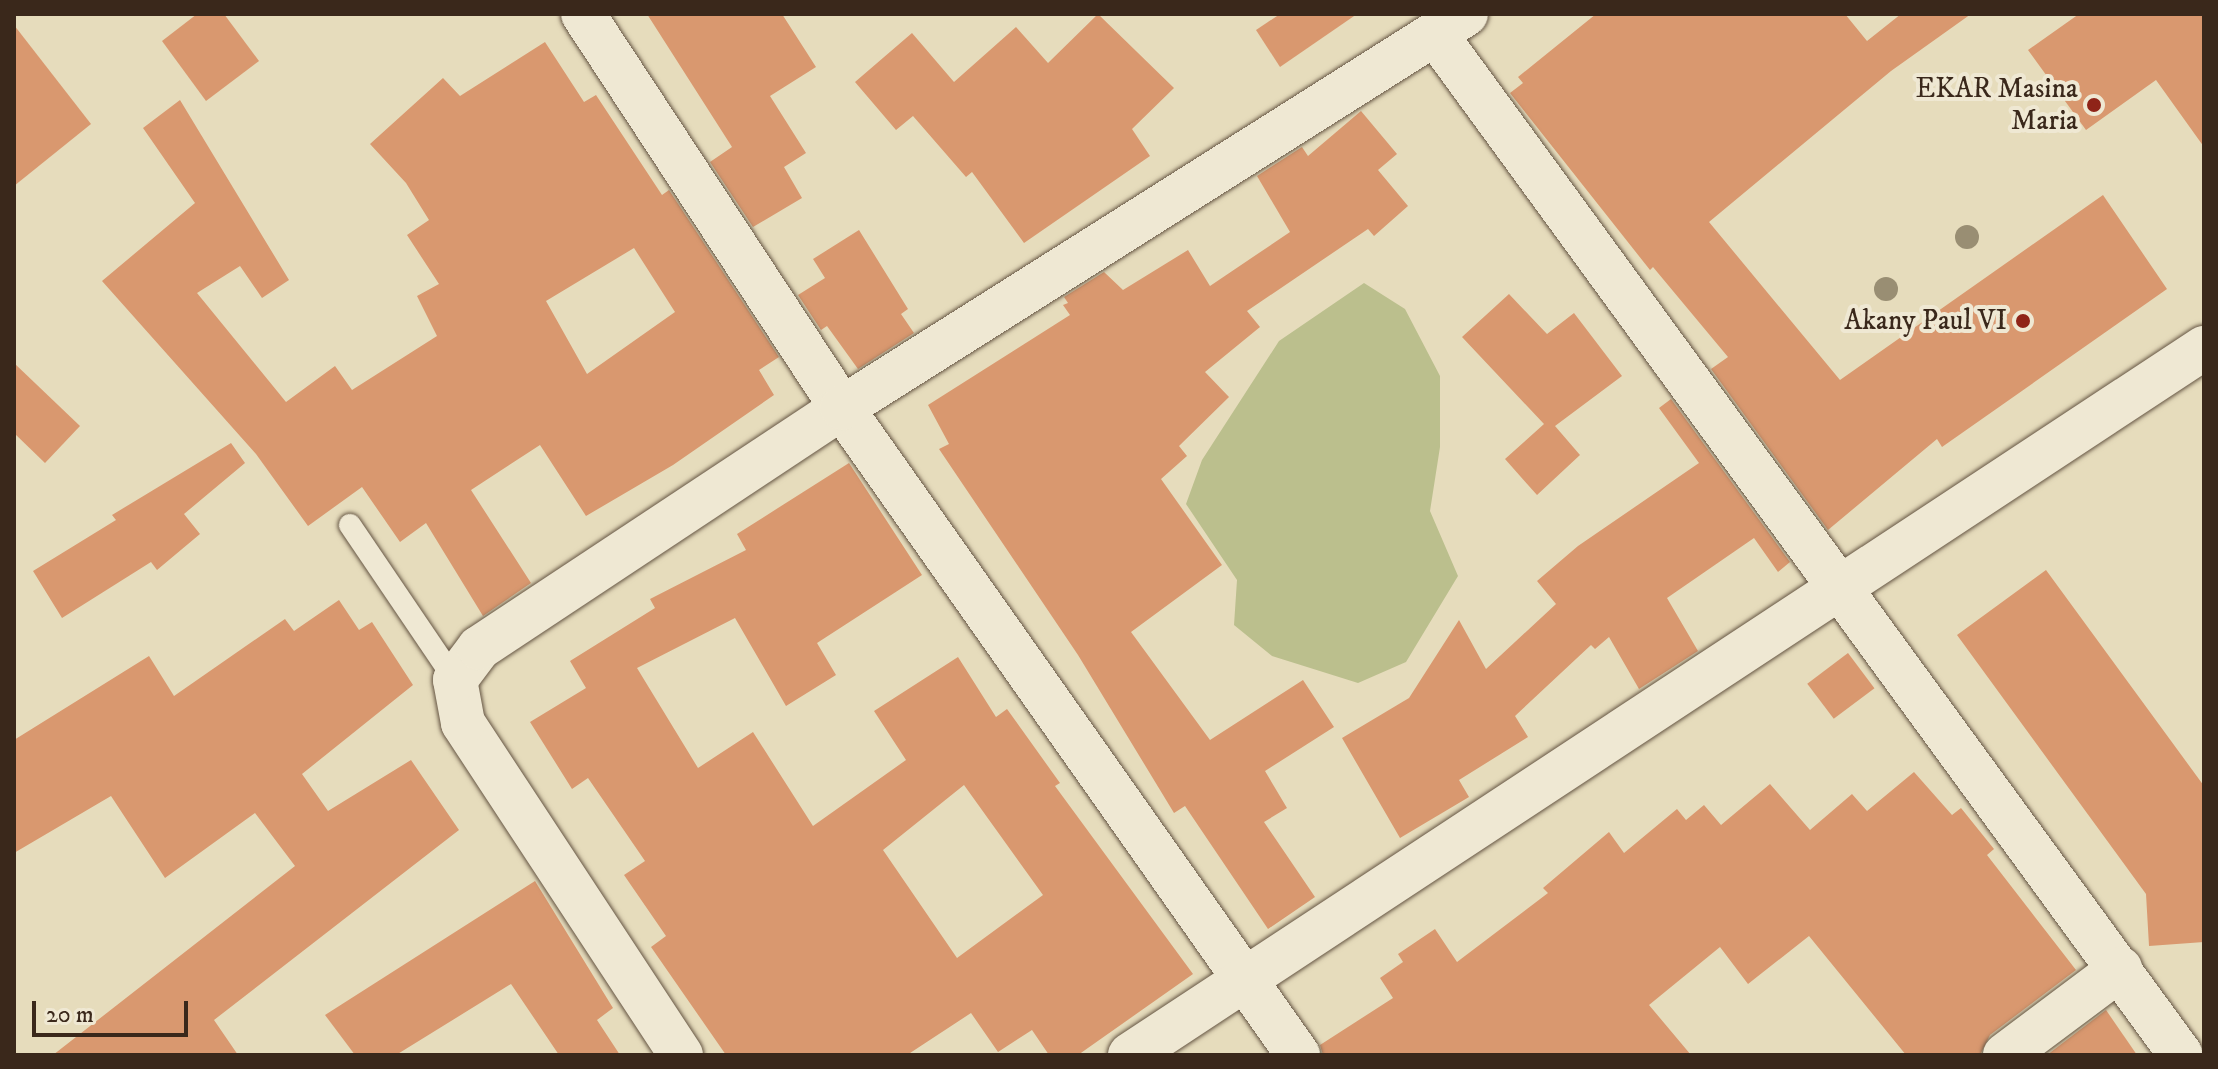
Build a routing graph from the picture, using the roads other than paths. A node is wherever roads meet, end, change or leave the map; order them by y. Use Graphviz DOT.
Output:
graph roads {
  1 [pos="583,14"];
  2 [pos="1451,24"];
  3 [pos="2204,348"];
  4 [pos="842,408"];
  5 [pos="350,525"];
  6 [pos="1843,585"];
  7 [pos="455,680"];
  8 [pos="2120,969"];
  9 [pos="1245,981"];
  10 [pos="681,1055"];
  11 [pos="1130,1055"];
  12 [pos="1298,1055"];
  13 [pos="2005,1055"];
  14 [pos="2181,1055"];
  1 -- 4 [label="street"];
  2 -- 4 [label="street"];
  2 -- 6 [label="street"];
  3 -- 6 [label="street"];
  4 -- 7 [label="street"];
  4 -- 9 [label="street"];
  5 -- 7 [label="lane"];
  6 -- 8 [label="street"];
  6 -- 9 [label="street"];
  7 -- 10 [label="street"];
  8 -- 13 [label="street"];
  8 -- 14 [label="street"];
  9 -- 11 [label="street"];
  9 -- 12 [label="street"];
}
